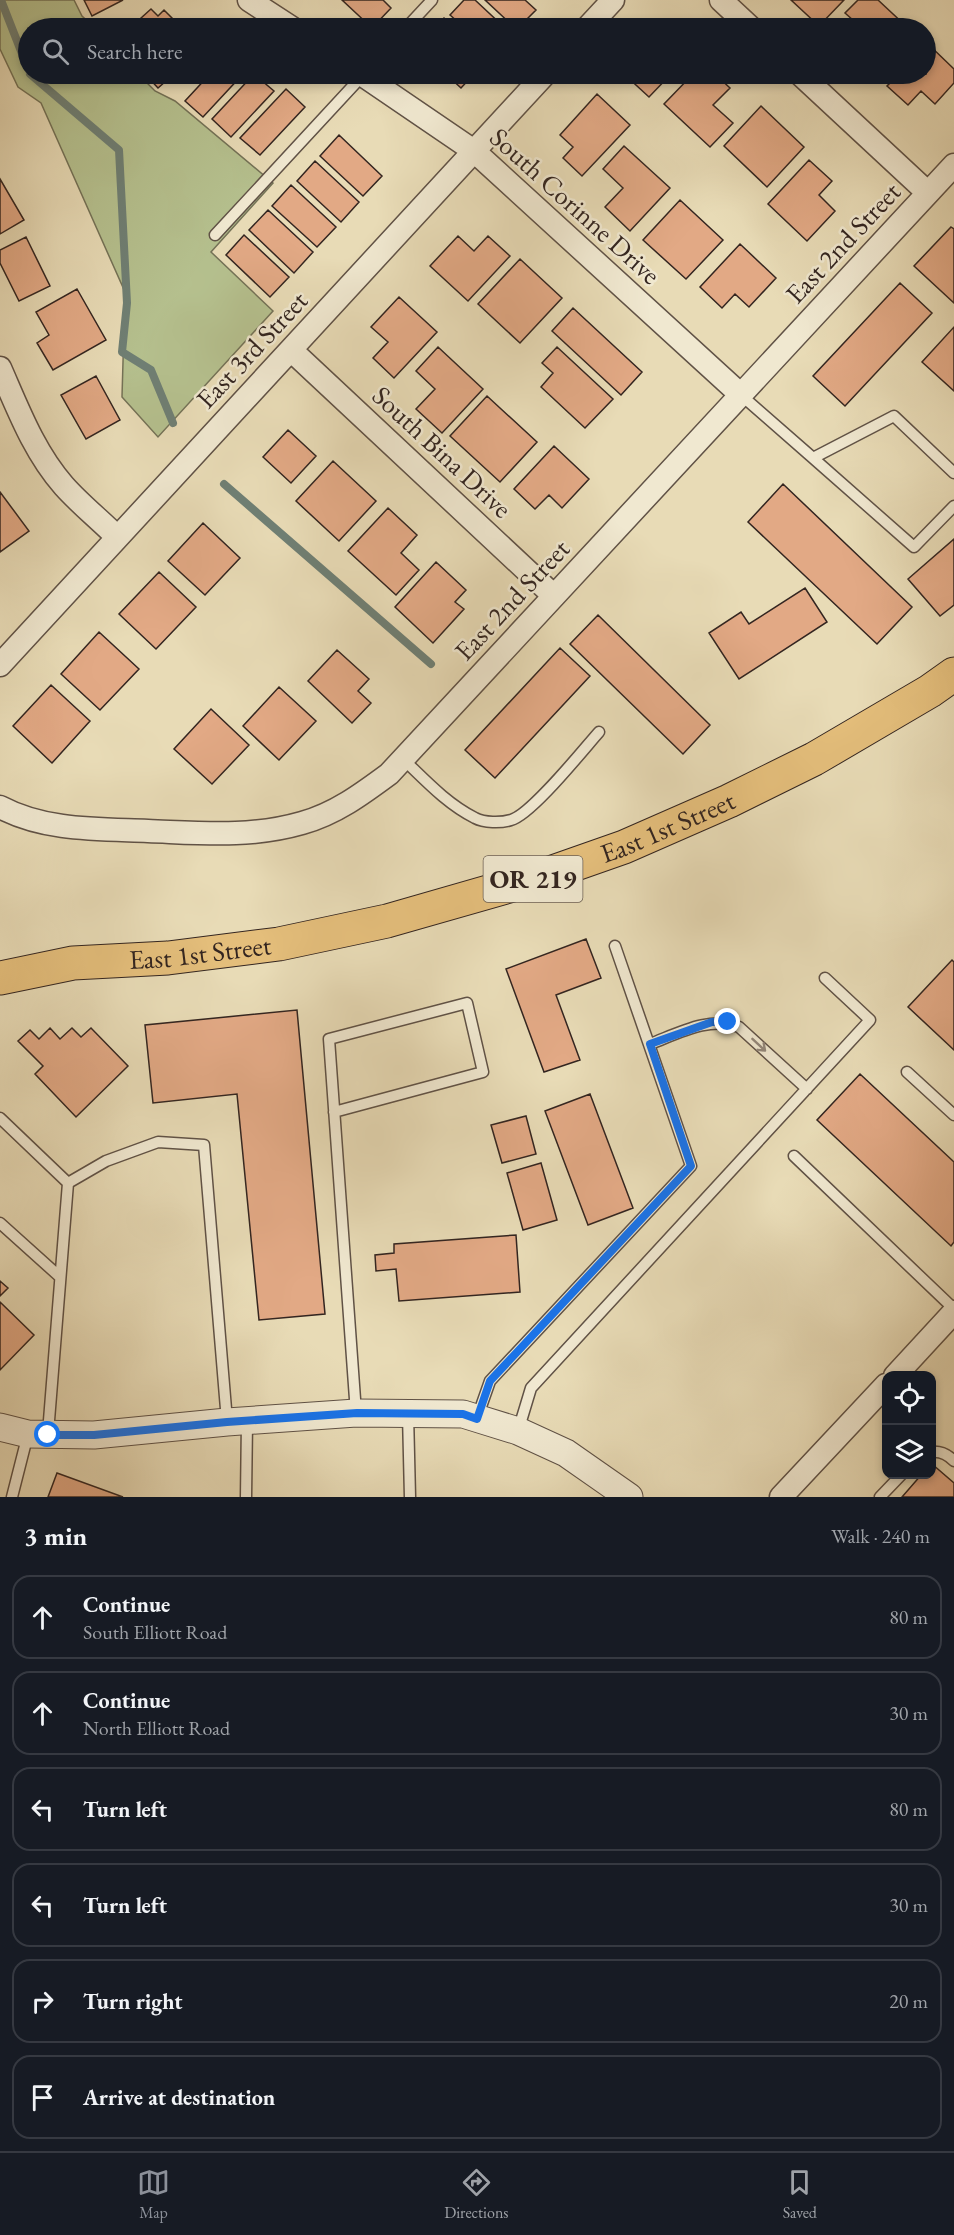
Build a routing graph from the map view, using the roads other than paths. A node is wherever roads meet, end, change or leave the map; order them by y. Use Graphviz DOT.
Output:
graph roads {
  1 [pos="432,0"];
  2 [pos="613,0"];
  3 [pos="721,0"];
  4 [pos="255,2"];
  5 [pos="278,18"];
  6 [pos="415,18"];
  7 [pos="596,18"];
  8 [pos="740,18"];
  9 [pos="354,84"];
  10 [pos="377,84"];
  11 [pos="536,84"];
  12 [pos="811,84"];
  13 [pos="474,151"];
  14 [pos="954,165"];
  15 [pos="928,193"];
  16 [pos="215,235"];
  17 [pos="291,350"];
  18 [pos="0,368"];
  19 [pos="741,395"];
  20 [pos="813,458"];
  21 [pos="954,473"];
  22 [pos="954,506"];
  23 [pos="117,537"];
  24 [pos="554,596"];
  25 [pos="0,665"];
  26 [pos="954,674"];
  27 [pos="599,732"];
  28 [pos="403,759"];
  29 [pos="0,807"];
  30 [pos="615,946"];
  31 [pos="0,956"];
  32 [pos="73,963"];
  33 [pos="0,978"];
  34 [pos="825,978"];
  35 [pos="650,1044"];
  36 [pos="907,1072"];
  37 [pos="807,1089"];
  38 [pos="334,1112"];
  39 [pos="954,1115"];
  40 [pos="0,1118"];
  41 [pos="794,1156"];
  42 [pos="68,1183"];
  43 [pos="0,1223"];
  44 [pos="60,1277"];
  45 [pos="954,1311"];
  46 [pos="900,1371"];
  47 [pos="882,1389"];
  48 [pos="357,1413"];
  49 [pos="408,1414"];
  50 [pos="477,1419"];
  51 [pos="237,1421"];
  52 [pos="0,1427"];
  53 [pos="518,1431"];
  54 [pos="38,1434"];
  55 [pos="936,1451"];
  56 [pos="954,1461"];
  57 [pos="897,1479"];
  58 [pos="12,1497"];
  59 [pos="246,1497"];
  60 [pos="410,1497"];
  61 [pos="629,1497"];
  62 [pos="781,1497"];
  63 [pos="880,1497"];
  1 -- 6 [label="lane"];
  2 -- 7 [label="street"];
  3 -- 8 [label="street"];
  4 -- 5 [label="street"];
  9 -- 16 [label="lane"];
  10 -- 13 [label="street, South Corinne Drive"];
  11 -- 13 [label="street, East 3rd Street"];
  12 -- 15 [label="street"];
  13 -- 17 [label="street, East 3rd Street"];
  13 -- 19 [label="street, South Corinne Drive"];
  14 -- 15 [label="street, East 2nd Street"];
  15 -- 19 [label="street, East 2nd Street"];
  17 -- 23 [label="street, East 3rd Street"];
  17 -- 24 [label="street, South Bina Drive"];
  18 -- 23 [label="street"];
  19 -- 20 [label="lane"];
  19 -- 24 [label="street, East 2nd Street"];
  20 -- 21 [label="lane"];
  20 -- 22 [label="lane"];
  23 -- 25 [label="street, East 3rd Street"];
  24 -- 28 [label="street, East 2nd Street"];
  26 -- 32 [label="main road, East 1st Street / OR 219"];
  27 -- 28 [label="lane"];
  28 -- 29 [label="street, East 2nd Street"];
  30 -- 35 [label="lane"];
  31 -- 32 [label="main road, East 1st Street / OR 219"];
  32 -- 33 [label="main road, East 1st Street / OR 219"];
  34 -- 37 [label="lane"];
  35 -- 37 [label="lane, one-way"];
  35 -- 50 [label="lane"];
  36 -- 39 [label="lane"];
  37 -- 53 [label="lane"];
  38 -- 38 [label="lane"];
  38 -- 48 [label="lane"];
  40 -- 42 [label="lane"];
  41 -- 45 [label="lane"];
  42 -- 44 [label="lane"];
  42 -- 51 [label="lane"];
  43 -- 44 [label="lane"];
  44 -- 54 [label="lane"];
  45 -- 46 [label="street"];
  47 -- 62 [label="street"];
  48 -- 49 [label="street"];
  48 -- 51 [label="street"];
  49 -- 50 [label="street"];
  49 -- 60 [label="lane"];
  50 -- 53 [label="street"];
  51 -- 54 [label="street"];
  51 -- 59 [label="lane"];
  52 -- 54 [label="street"];
  53 -- 61 [label="street"];
  54 -- 58 [label="lane"];
  55 -- 56 [label="lane"];
  57 -- 63 [label="lane"];
}
